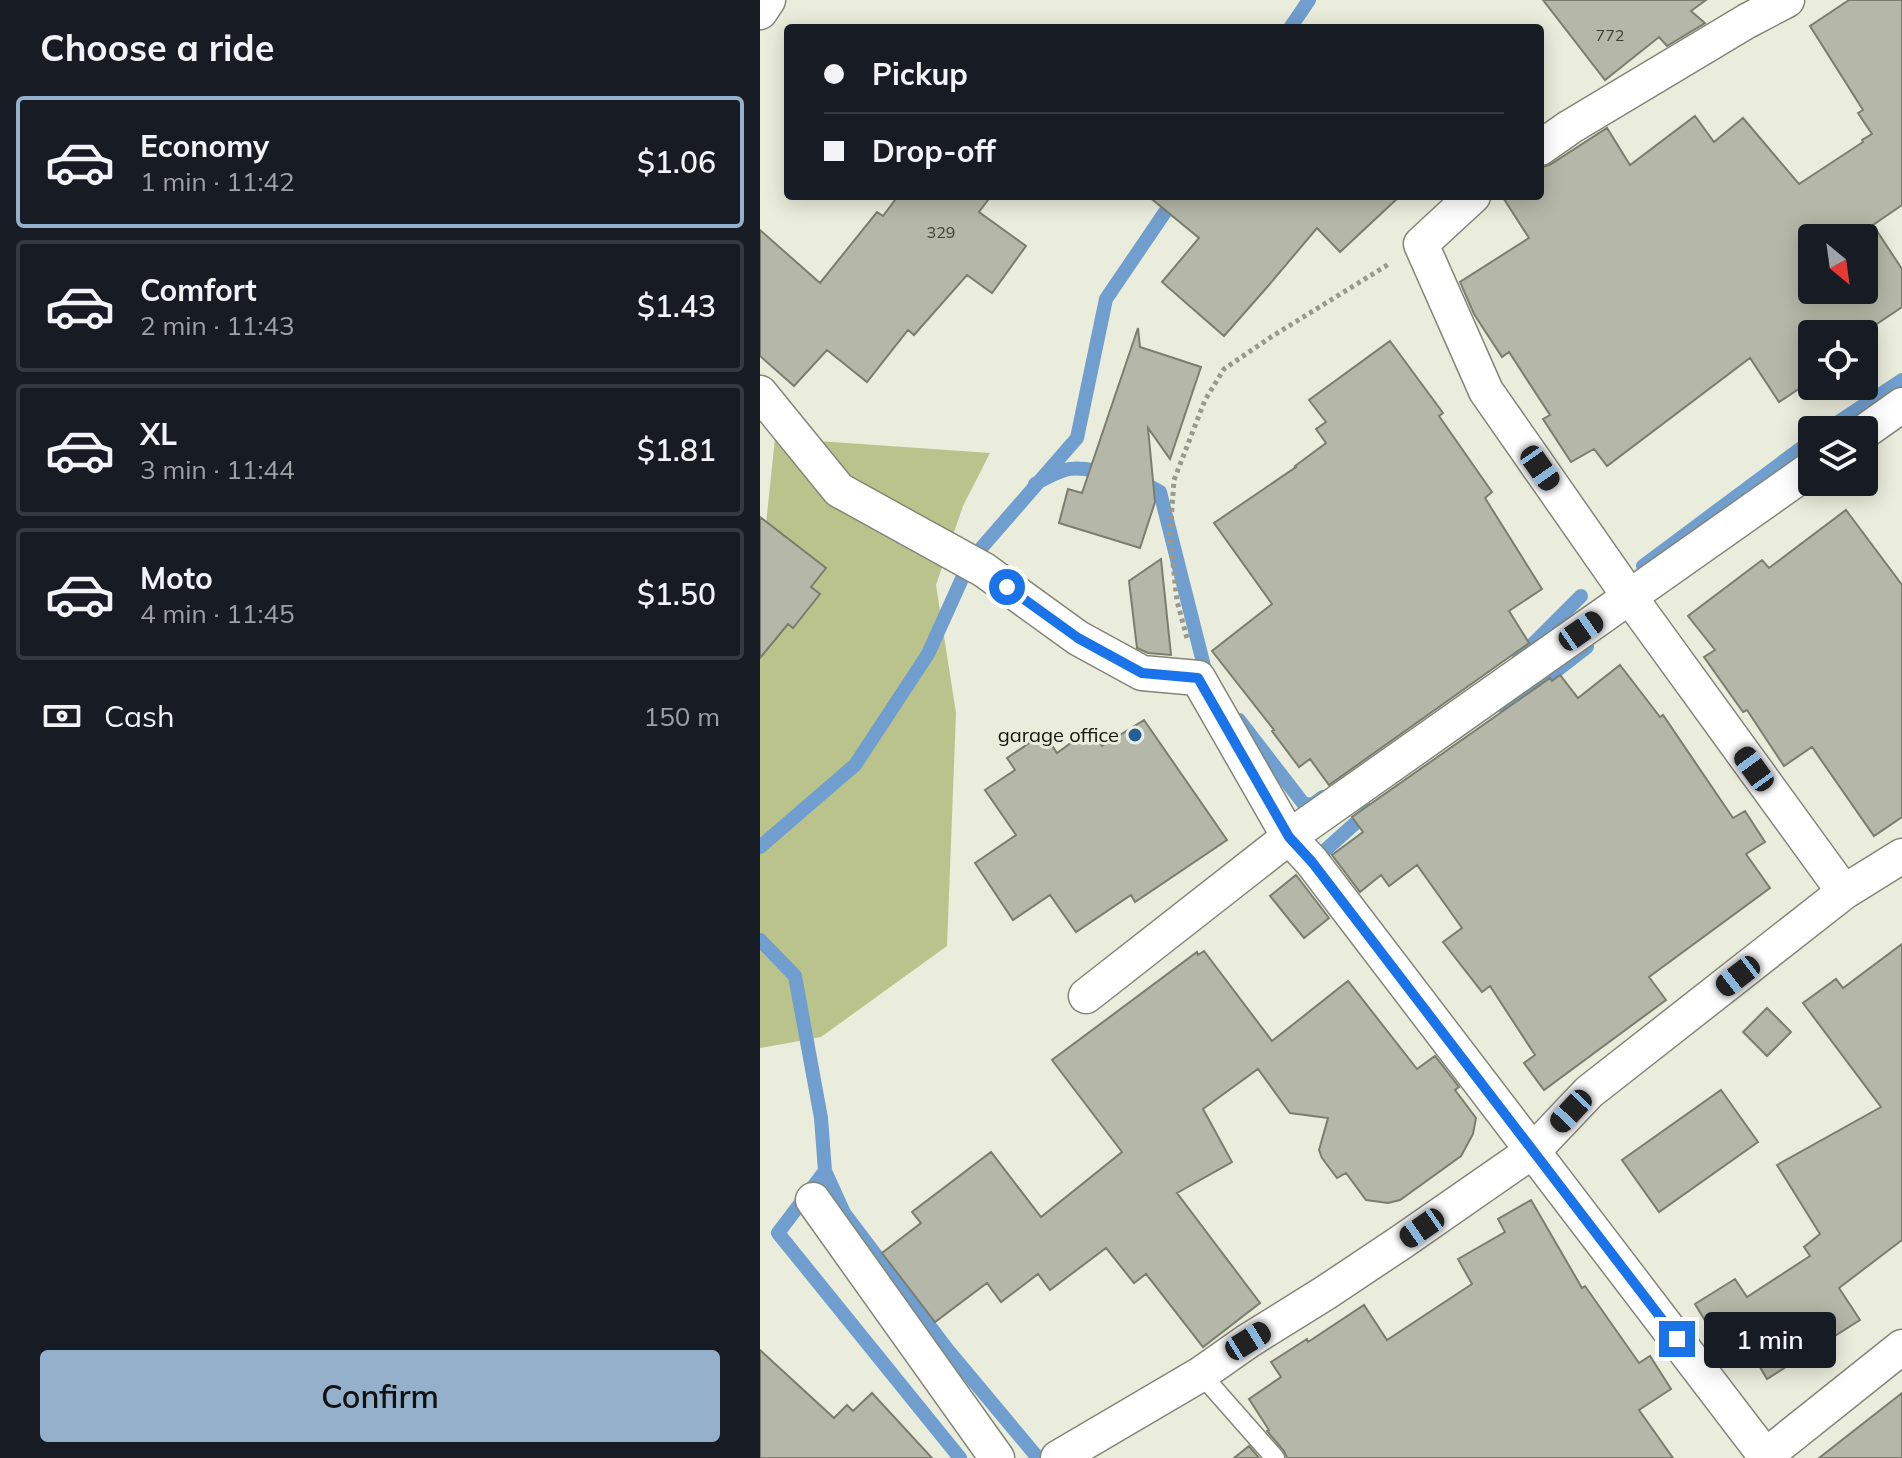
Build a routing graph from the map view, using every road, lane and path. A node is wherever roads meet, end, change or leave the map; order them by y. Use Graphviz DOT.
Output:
graph roads {
  1 [pos="768,0"];
  2 [pos="1787,0"];
  3 [pos="760,12"];
  4 [pos="1544,145"];
  5 [pos="1469,200"];
  6 [pos="1421,244"];
  7 [pos="760,393"];
  8 [pos="1902,405"];
  9 [pos="1878,422"];
  10 [pos="1798,478"];
  11 [pos="1629,596"];
  12 [pos="1198,678"];
  13 [pos="1289,837"];
  14 [pos="1902,856"];
  15 [pos="1844,892"];
  16 [pos="1086,996"];
  17 [pos="1534,1150"];
  18 [pos="813,1200"];
  19 [pos="1902,1347"];
  20 [pos="1201,1374"];
  21 [pos="1765,1457"];
  22 [pos="997,1458"];
  23 [pos="1058,1458"];
  24 [pos="1275,1458"];
  1 -- 3 [label="street"];
  2 -- 4 [label="street"];
  5 -- 6 [label="street"];
  6 -- 11 [label="street"];
  6 -- 12 [label="path"];
  7 -- 12 [label="street"];
  8 -- 9 [label="street"];
  10 -- 11 [label="street"];
  11 -- 13 [label="street"];
  11 -- 15 [label="street"];
  12 -- 13 [label="street"];
  13 -- 16 [label="street"];
  13 -- 17 [label="street"];
  14 -- 15 [label="street"];
  15 -- 17 [label="street"];
  17 -- 20 [label="street"];
  17 -- 21 [label="street"];
  18 -- 22 [label="street"];
  19 -- 21 [label="street"];
  20 -- 23 [label="street"];
  20 -- 24 [label="lane"];
}
